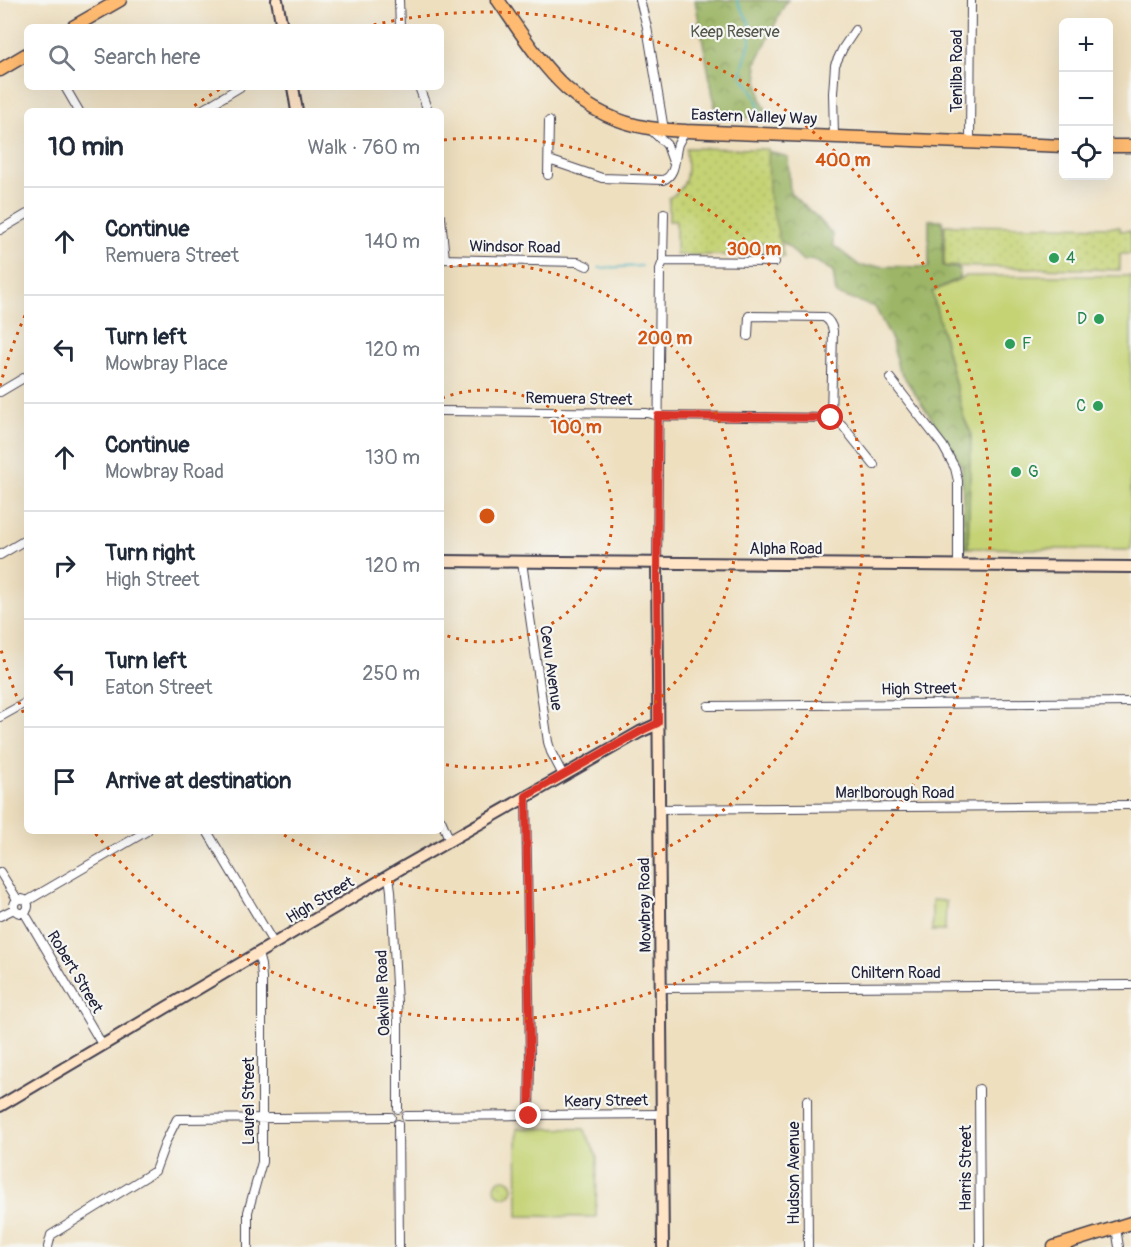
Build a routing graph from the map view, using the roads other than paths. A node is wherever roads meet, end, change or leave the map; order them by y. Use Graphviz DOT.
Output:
graph roads {
  1 [pos="120,0"];
  2 [pos="277,0"];
  3 [pos="399,0"];
  4 [pos="498,0"];
  5 [pos="640,0"];
  6 [pos="971,0"];
  7 [pos="78,24"];
  8 [pos="281,24"];
  9 [pos="400,24"];
  10 [pos="855,30"];
  11 [pos="24,56"];
  12 [pos="0,70"];
  13 [pos="66,90"];
  14 [pos="235,90"];
  15 [pos="294,90"];
  16 [pos="420,90"];
  17 [pos="77,108"];
  18 [pos="205,108"];
  19 [pos="296,108"];
  20 [pos="427,108"];
  21 [pos="549,121"];
  22 [pos="650,129"];
  23 [pos="664,130"];
  24 [pos="686,131"];
  25 [pos="834,136"];
  26 [pos="970,142"];
  27 [pos="1059,146"];
  28 [pos="1113,146"];
  29 [pos="1131,146"];
  30 [pos="549,160"];
  31 [pos="674,163"];
  32 [pos="548,175"];
  33 [pos="664,213"];
  34 [pos="24,216"];
  35 [pos="0,230"];
  36 [pos="444,259"];
  37 [pos="663,261"];
  38 [pos="775,262"];
  39 [pos="587,266"];
  40 [pos="748,336"];
  41 [pos="24,378"];
  42 [pos="890,378"];
  43 [pos="0,392"];
  44 [pos="444,411"];
  45 [pos="658,416"];
  46 [pos="831,418"];
  47 [pos="874,465"];
  48 [pos="24,542"];
  49 [pos="0,555"];
  50 [pos="444,561"];
  51 [pos="522,562"];
  52 [pos="657,563"];
  53 [pos="958,565"];
  54 [pos="1131,567"];
  55 [pos="1131,702"];
  56 [pos="24,704"];
  57 [pos="708,706"];
  58 [pos="0,717"];
  59 [pos="658,723"];
  60 [pos="563,775"];
  61 [pos="526,796"];
  62 [pos="1131,805"];
  63 [pos="659,809"];
  64 [pos="444,827"];
  65 [pos="142,834"];
  66 [pos="209,834"];
  67 [pos="450,841"];
  68 [pos="0,872"];
  69 [pos="389,876"];
  70 [pos="17,899"];
  71 [pos="27,901"];
  72 [pos="14,909"];
  73 [pos="24,912"];
  74 [pos="0,916"];
  75 [pos="274,944"];
  76 [pos="258,954"];
  77 [pos="1131,985"];
  78 [pos="661,988"];
  79 [pos="103,1046"];
  80 [pos="980,1089"];
  81 [pos="807,1100"];
  82 [pos="0,1106"];
  83 [pos="398,1109"];
  84 [pos="662,1114"];
  85 [pos="406,1116"];
  86 [pos="529,1116"];
  87 [pos="262,1117"];
  88 [pos="391,1117"];
  89 [pos="398,1124"];
  90 [pos="1131,1223"];
  91 [pos="1116,1228"];
  92 [pos="48,1247"];
  93 [pos="248,1247"];
  94 [pos="399,1247"];
  95 [pos="663,1247"];
  96 [pos="808,1247"];
  97 [pos="980,1247"];
  98 [pos="1054,1247"];
  99 [pos="1119,1247"];
  1 -- 7 [label="main road"];
  2 -- 8 [label="main road"];
  3 -- 9 [label="street"];
  4 -- 22 [label="main road, Eastern Valley Way"];
  5 -- 23 [label="street"];
  6 -- 26 [label="street, Tenilba Road"];
  10 -- 25 [label="street"];
  11 -- 12 [label="main road"];
  13 -- 17 [label="street"];
  14 -- 18 [label="street"];
  15 -- 19 [label="main road"];
  16 -- 20 [label="street"];
  21 -- 30 [label="street"];
  22 -- 23 [label="main road, Eastern Valley Way"];
  22 -- 31 [label="street"];
  23 -- 24 [label="main road, Eastern Valley Way"];
  24 -- 25 [label="main road, Eastern Valley Way"];
  24 -- 31 [label="street"];
  25 -- 26 [label="main road, Eastern Valley Way"];
  26 -- 27 [label="main road, Eastern Valley Way"];
  28 -- 29 [label="main road"];
  30 -- 31 [label="street"];
  30 -- 32 [label="street"];
  33 -- 37 [label="street"];
  34 -- 35 [label="street"];
  36 -- 39 [label="street, Windsor Road"];
  37 -- 38 [label="street"];
  37 -- 45 [label="street"];
  40 -- 46 [label="street"];
  41 -- 43 [label="street"];
  42 -- 53 [label="street"];
  44 -- 45 [label="street, Remuera Street"];
  45 -- 46 [label="street, Remuera Street"];
  45 -- 52 [label="street"];
  46 -- 47 [label="street"];
  48 -- 49 [label="street"];
  50 -- 51 [label="main road, Alpha Road"];
  51 -- 52 [label="main road, Alpha Road"];
  51 -- 60 [label="street, Cevu Avenue"];
  52 -- 53 [label="main road, Alpha Road"];
  52 -- 59 [label="main road, Mowbray Road"];
  53 -- 54 [label="main road, Alpha Road"];
  55 -- 57 [label="street, High Street"];
  56 -- 58 [label="street"];
  59 -- 60 [label="main road, High Street"];
  59 -- 63 [label="main road, Mowbray Road"];
  60 -- 61 [label="main road, High Street"];
  61 -- 67 [label="main road, High Street"];
  61 -- 86 [label="street"];
  62 -- 63 [label="street, Marlborough Road"];
  63 -- 78 [label="main road, Mowbray Road"];
  64 -- 67 [label="street"];
  65 -- 71 [label="street"];
  66 -- 75 [label="street"];
  67 -- 69 [label="main road, High Street"];
  68 -- 70 [label="street"];
  69 -- 75 [label="main road, High Street"];
  69 -- 83 [label="street, Oakville Road"];
  70 -- 71 [label="street"];
  70 -- 72 [label="street"];
  71 -- 73 [label="street"];
  72 -- 73 [label="street"];
  72 -- 74 [label="street"];
  73 -- 79 [label="street, Robert Street"];
  75 -- 76 [label="main road, High Street"];
  76 -- 79 [label="main road, High Street"];
  76 -- 87 [label="street, Laurel Street"];
  77 -- 78 [label="street, Chiltern Road"];
  78 -- 84 [label="main road, Mowbray Road"];
  79 -- 82 [label="main road, High Street"];
  80 -- 97 [label="street, Harris Street"];
  81 -- 96 [label="street, Hudson Avenue"];
  83 -- 85 [label="street"];
  83 -- 88 [label="street"];
  84 -- 86 [label="street, Keary Street"];
  84 -- 95 [label="main road, Mowbray Road"];
  85 -- 86 [label="street, Keary Street"];
  85 -- 89 [label="street"];
  87 -- 88 [label="street"];
  87 -- 92 [label="street"];
  87 -- 93 [label="street, Laurel Street"];
  88 -- 89 [label="street"];
  89 -- 94 [label="street"];
  90 -- 91 [label="main road"];
  91 -- 98 [label="main road"];
  91 -- 99 [label="street"];
}
